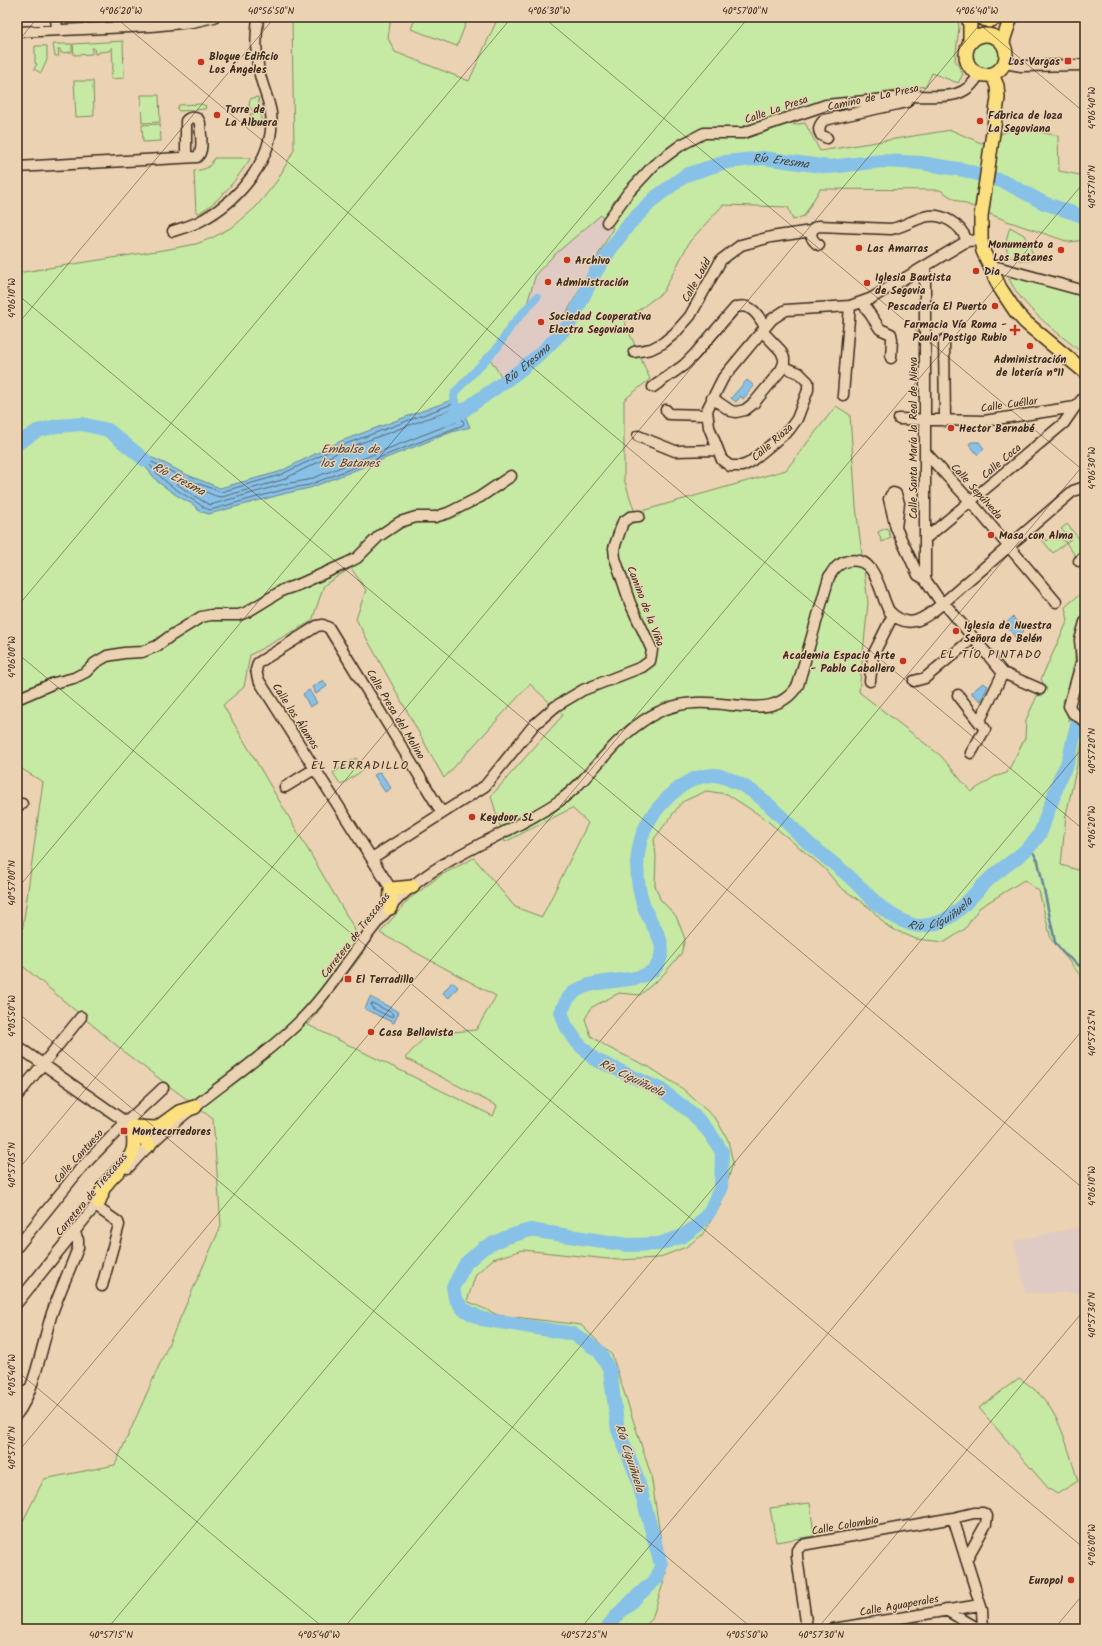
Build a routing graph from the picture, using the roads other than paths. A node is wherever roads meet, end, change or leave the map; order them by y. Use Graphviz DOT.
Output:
graph roads {
  1 [pos="56,17"];
  2 [pos="214,17"];
  3 [pos="258,17"];
  4 [pos="968,17"];
  5 [pos="975,17"];
  6 [pos="979,17"];
  7 [pos="998,17"];
  8 [pos="1004,17"];
  9 [pos="1011,17"];
  10 [pos="57,30"];
  11 [pos="17,32"];
  12 [pos="994,38"];
  13 [pos="970,43"];
  14 [pos="1085,65"];
  15 [pos="994,70"];
  16 [pos="928,97"];
  17 [pos="827,138"];
  18 [pos="187,155"];
  19 [pos="17,168"];
  20 [pos="607,222"];
  21 [pos="985,225"];
  22 [pos="173,231"];
  23 [pos="812,231"];
  24 [pos="966,241"];
  25 [pos="819,245"];
  26 [pos="925,266"];
  27 [pos="1000,273"];
  28 [pos="1085,291"];
  29 [pos="862,302"];
  30 [pos="850,306"];
  31 [pos="763,329"];
  32 [pos="944,340"];
  33 [pos="634,352"];
  34 [pos="891,358"];
  35 [pos="1085,362"];
  36 [pos="789,369"];
  37 [pos="1085,372"];
  38 [pos="653,387"];
  39 [pos="843,395"];
  40 [pos="1085,396"];
  41 [pos="712,398"];
  42 [pos="1075,407"];
  43 [pos="666,410"];
  44 [pos="707,415"];
  45 [pos="900,420"];
  46 [pos="925,421"];
  47 [pos="945,421"];
  48 [pos="638,436"];
  49 [pos="717,450"];
  50 [pos="925,452"];
  51 [pos="511,476"];
  52 [pos="1085,487"];
  53 [pos="971,502"];
  54 [pos="639,516"];
  55 [pos="896,528"];
  56 [pos="925,539"];
  57 [pos="1009,546"];
  58 [pos="925,579"];
  59 [pos="1056,602"];
  60 [pos="943,603"];
  61 [pos="893,615"];
  62 [pos="1085,622"];
  63 [pos="328,627"];
  64 [pos="974,638"];
  65 [pos="1003,673"];
  66 [pos="870,681"];
  67 [pos="914,681"];
  68 [pos="1040,689"];
  69 [pos="958,695"];
  70 [pos="17,699"];
  71 [pos="1085,721"];
  72 [pos="979,722"];
  73 [pos="971,753"];
  74 [pos="316,768"];
  75 [pos="284,787"];
  76 [pos="442,814"];
  77 [pos="372,858"];
  78 [pos="412,887"];
  79 [pos="391,889"];
  80 [pos="390,908"];
  81 [pos="81,1017"];
  82 [pos="17,1046"];
  83 [pos="44,1064"];
  84 [pos="163,1088"];
  85 [pos="17,1096"];
  86 [pos="195,1107"];
  87 [pos="129,1125"];
  88 [pos="149,1145"];
  89 [pos="97,1204"];
  90 [pos="74,1231"];
  91 [pos="17,1247"];
  92 [pos="102,1286"];
  93 [pos="17,1303"];
  94 [pos="30,1388"];
  95 [pos="17,1398"];
  96 [pos="17,1414"];
  97 [pos="953,1518"];
  98 [pos="966,1560"];
  99 [pos="980,1605"];
  100 [pos="969,1606"];
  101 [pos="946,1610"];
  102 [pos="970,1623"];
  103 [pos="861,1627"];
  104 [pos="807,1629"];
  105 [pos="833,1629"];
  106 [pos="979,1629"];
  107 [pos="983,1629"];
  1 -- 10 [label="street"];
  2 -- 10 [label="street"];
  3 -- 22 [label="street"];
  4 -- 13 [label="main road"];
  5 -- 12 [label="main road"];
  6 -- 7 [label="main road"];
  8 -- 12 [label="main road"];
  9 -- 12 [label="main road"];
  10 -- 11 [label="street"];
  12 -- 13 [label="main road"];
  12 -- 15 [label="main road"];
  13 -- 15 [label="main road"];
  14 -- 15 [label="street"];
  15 -- 16 [label="street, Calle La Presa"];
  15 -- 21 [label="main road"];
  16 -- 17 [label="street, Camino de La Presa"];
  16 -- 20 [label="street, Calle La Presa"];
  18 -- 19 [label="street"];
  21 -- 24 [label="street, Calle Riaza"];
  21 -- 27 [label="main road"];
  23 -- 24 [label="street, Calle Laúd"];
  23 -- 25 [label="street"];
  23 -- 33 [label="street, Calle Laúd"];
  24 -- 26 [label="street, Calle Riaza"];
  26 -- 29 [label="street, Calle Riaza"];
  26 -- 46 [label="street, Calle Santa María la Real de Nieva"];
  27 -- 28 [label="street"];
  27 -- 35 [label="main road"];
  27 -- 37 [label="main road"];
  29 -- 30 [label="street, Calle Riaza"];
  29 -- 34 [label="street"];
  30 -- 31 [label="street, Calle Riaza"];
  30 -- 39 [label="street"];
  31 -- 38 [label="street"];
  31 -- 41 [label="street, Calle Riaza"];
  31 -- 41 [label="street"];
  32 -- 47 [label="street"];
  36 -- 49 [label="street, Calle Riaza"];
  40 -- 42 [label="street, Calle Coca"];
  41 -- 44 [label="street, Calle Riaza"];
  42 -- 47 [label="street, Calle Cuéllar"];
  42 -- 53 [label="street, Calle Coca"];
  43 -- 44 [label="street"];
  44 -- 49 [label="street, Calle Riaza"];
  45 -- 46 [label="street, Calle Cuéllar"];
  46 -- 47 [label="street, Calle Cuéllar"];
  46 -- 50 [label="street, Calle Santa María la Real de Nieva"];
  48 -- 49 [label="street"];
  50 -- 53 [label="street, Calle Sepúlveda"];
  50 -- 56 [label="street, Calle Santa María la Real de Nieva"];
  51 -- 70 [label="street"];
  52 -- 57 [label="street"];
  53 -- 56 [label="street, Calle Coca"];
  53 -- 57 [label="street, Calle Sepúlveda"];
  54 -- 76 [label="street, Camino de la Viña"];
  55 -- 58 [label="street"];
  56 -- 58 [label="street, Calle Santa María la Real de Nieva"];
  57 -- 59 [label="street, Calle Sepúlveda"];
  57 -- 60 [label="street"];
  58 -- 60 [label="street"];
  60 -- 61 [label="street"];
  60 -- 64 [label="street"];
  61 -- 66 [label="street"];
  61 -- 78 [label="street, Carretera de Trescasas"];
  62 -- 71 [label="street"];
  63 -- 74 [label="street, Calle los Álamos"];
  63 -- 76 [label="street, Calle Presa del Molino"];
  64 -- 65 [label="street"];
  64 -- 67 [label="street"];
  65 -- 68 [label="street"];
  65 -- 72 [label="street"];
  69 -- 72 [label="street"];
  72 -- 73 [label="street"];
  74 -- 75 [label="street"];
  74 -- 77 [label="street, Calle los Álamos"];
  76 -- 77 [label="street, Camino de la Viña"];
  77 -- 79 [label="street, Calle los Álamos"];
  78 -- 79 [label="main road"];
  78 -- 80 [label="street, Carretera de Trescasas"];
  79 -- 80 [label="main road"];
  80 -- 86 [label="street, Carretera de Trescasas"];
  81 -- 83 [label="street"];
  82 -- 83 [label="street"];
  83 -- 85 [label="street"];
  83 -- 87 [label="street"];
  84 -- 87 [label="street, Calle Cantueso"];
  86 -- 87 [label="main road"];
  86 -- 88 [label="street, Carretera de Trescasas"];
  87 -- 88 [label="main road"];
  87 -- 89 [label="main road"];
  87 -- 91 [label="street, Calle Cantueso"];
  88 -- 89 [label="street, Carretera de Trescasas"];
  89 -- 90 [label="street, Carretera de Trescasas"];
  89 -- 92 [label="street"];
  90 -- 93 [label="street, Carretera de Trescasas"];
  90 -- 94 [label="street"];
  94 -- 95 [label="street"];
  94 -- 96 [label="street"];
  97 -- 98 [label="street"];
  97 -- 98 [label="street, Calle Colombia"];
  97 -- 104 [label="street, Calle Colombia"];
  98 -- 99 [label="street"];
  99 -- 100 [label="street, Calle Aguaperales"];
  99 -- 107 [label="street"];
  100 -- 101 [label="street, Calle Aguaperales"];
  100 -- 102 [label="street"];
  101 -- 102 [label="street, Calle Aguaperales"];
  101 -- 103 [label="street, Calle Aguaperales"];
  102 -- 106 [label="street, Calle Aguaperales"];
  103 -- 105 [label="street, Calle Aguaperales"];
}
